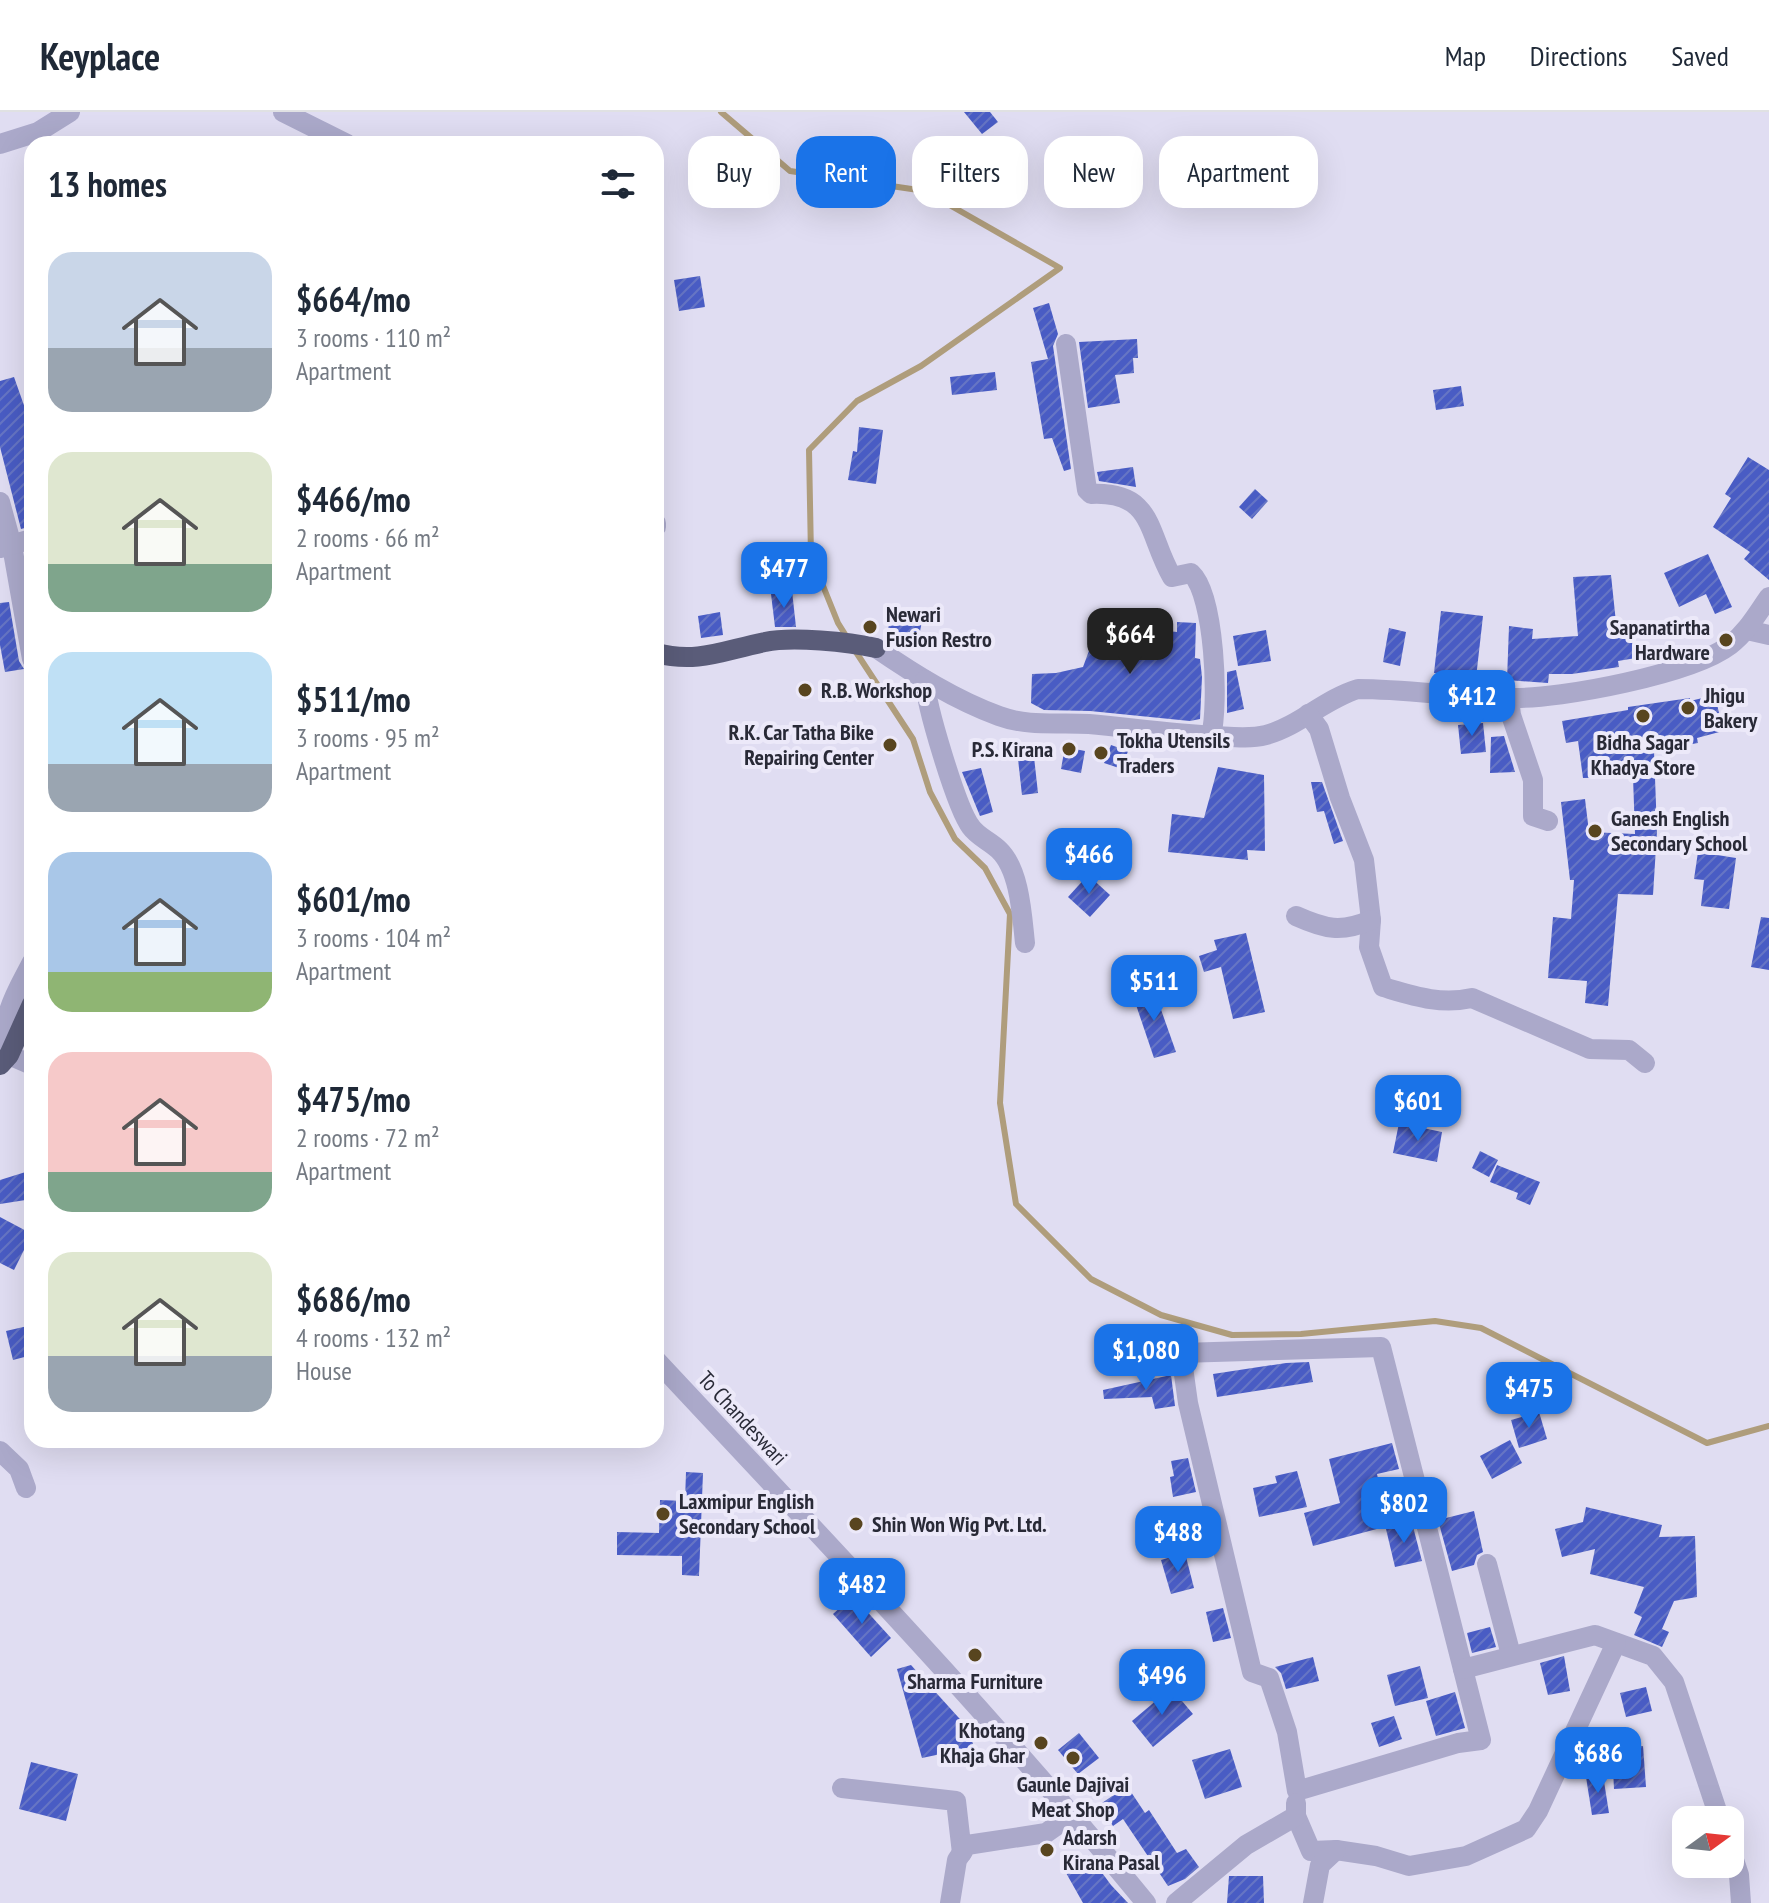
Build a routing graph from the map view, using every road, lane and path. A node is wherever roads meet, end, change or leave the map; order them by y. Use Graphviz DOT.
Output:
graph roads {
  1 [pos="70,112"];
  2 [pos="283,112"];
  3 [pos="24,136"];
  4 [pos="25,136"];
  5 [pos="331,136"];
  6 [pos="0,144"];
  7 [pos="1066,344"];
  8 [pos="0,502"];
  9 [pos="15,544"];
  10 [pos="1769,597"];
  11 [pos="24,605"];
  12 [pos="1747,630"];
  13 [pos="1769,635"];
  14 [pos="876,648"];
  15 [pos="664,655"];
  16 [pos="925,680"];
  17 [pos="1509,699"];
  18 [pos="1308,714"];
  19 [pos="1211,736"];
  20 [pos="1548,821"];
  21 [pos="1296,916"];
  22 [pos="1371,920"];
  23 [pos="1025,943"];
  24 [pos="24,975"];
  25 [pos="4,1007"];
  26 [pos="24,1020"];
  27 [pos="4,1060"];
  28 [pos="1645,1063"];
  29 [pos="24,1064"];
  30 [pos="664,1369"];
  31 [pos="0,1451"];
  32 [pos="26,1488"];
  33 [pos="1487,1564"];
  34 [pos="1616,1643"];
  35 [pos="1511,1655"];
  36 [pos="1463,1669"];
  37 [pos="842,1788"];
  38 [pos="1297,1791"];
  39 [pos="1715,1806"];
  40 [pos="1073,1814"];
  41 [pos="1296,1816"];
  42 [pos="1336,1850"];
  43 [pos="962,1853"];
  44 [pos="1739,1878"];
  45 [pos="950,1903"];
  46 [pos="1146,1903"];
  47 [pos="1176,1903"];
  48 [pos="1313,1903"];
  49 [pos="1741,1903"];
  1 -- 4 [label="street"];
  2 -- 5 [label="street"];
  3 -- 6 [label="street"];
  7 -- 19 [label="street"];
  8 -- 9 [label="street"];
  9 -- 11 [label="street"];
  10 -- 12 [label="street"];
  12 -- 13 [label="street"];
  12 -- 17 [label="street"];
  14 -- 15 [label="main road"];
  14 -- 16 [label="street"];
  16 -- 19 [label="street"];
  16 -- 23 [label="street"];
  17 -- 18 [label="street"];
  17 -- 20 [label="street"];
  18 -- 19 [label="street"];
  18 -- 22 [label="street"];
  21 -- 22 [label="street"];
  22 -- 28 [label="street"];
  24 -- 25 [label="street"];
  25 -- 27 [label="street"];
  26 -- 27 [label="main road"];
  27 -- 29 [label="street"];
  30 -- 40 [label="street, To Chandeswari"];
  31 -- 32 [label="street"];
  33 -- 35 [label="street"];
  34 -- 35 [label="street"];
  34 -- 39 [label="street"];
  34 -- 42 [label="street"];
  35 -- 36 [label="street"];
  36 -- 38 [label="street"];
  36 -- 38 [label="street"];
  37 -- 43 [label="street"];
  38 -- 41 [label="street"];
  40 -- 43 [label="street"];
  40 -- 46 [label="street, To Chandeswari"];
  41 -- 42 [label="street"];
  41 -- 47 [label="street"];
  42 -- 48 [label="street"];
  43 -- 45 [label="street"];
  44 -- 49 [label="street"];
}
